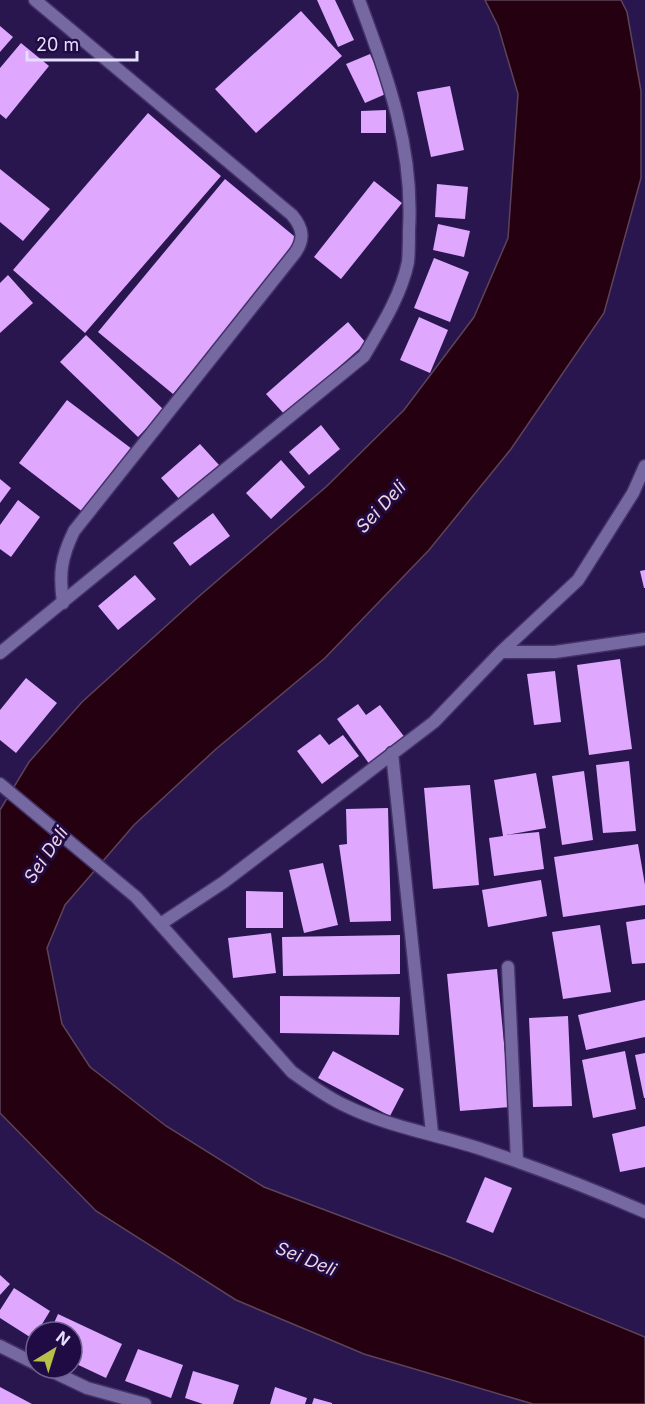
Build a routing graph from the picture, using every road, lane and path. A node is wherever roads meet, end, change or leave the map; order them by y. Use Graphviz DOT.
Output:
graph roads {
  1 [pos="35,0"];
  2 [pos="359,0"];
  3 [pos="645,466"];
  4 [pos="63,603"];
  5 [pos="645,639"];
  6 [pos="501,652"];
  7 [pos="0,653"];
  8 [pos="392,753"];
  9 [pos="0,784"];
  10 [pos="162,923"];
  11 [pos="508,967"];
  12 [pos="432,1133"];
  13 [pos="517,1161"];
  14 [pos="645,1212"];
  15 [pos="0,1346"];
  16 [pos="24,1358"];
  17 [pos="70,1380"];
  18 [pos="145,1404"];
  1 -- 4 [label="street"];
  2 -- 4 [label="street"];
  3 -- 6 [label="street"];
  4 -- 7 [label="street"];
  5 -- 6 [label="street"];
  6 -- 8 [label="street"];
  8 -- 10 [label="street"];
  8 -- 12 [label="street"];
  9 -- 10 [label="street"];
  10 -- 12 [label="street"];
  11 -- 13 [label="street"];
  12 -- 13 [label="street"];
  13 -- 14 [label="street"];
  15 -- 16 [label="street"];
  17 -- 18 [label="street"];
}
